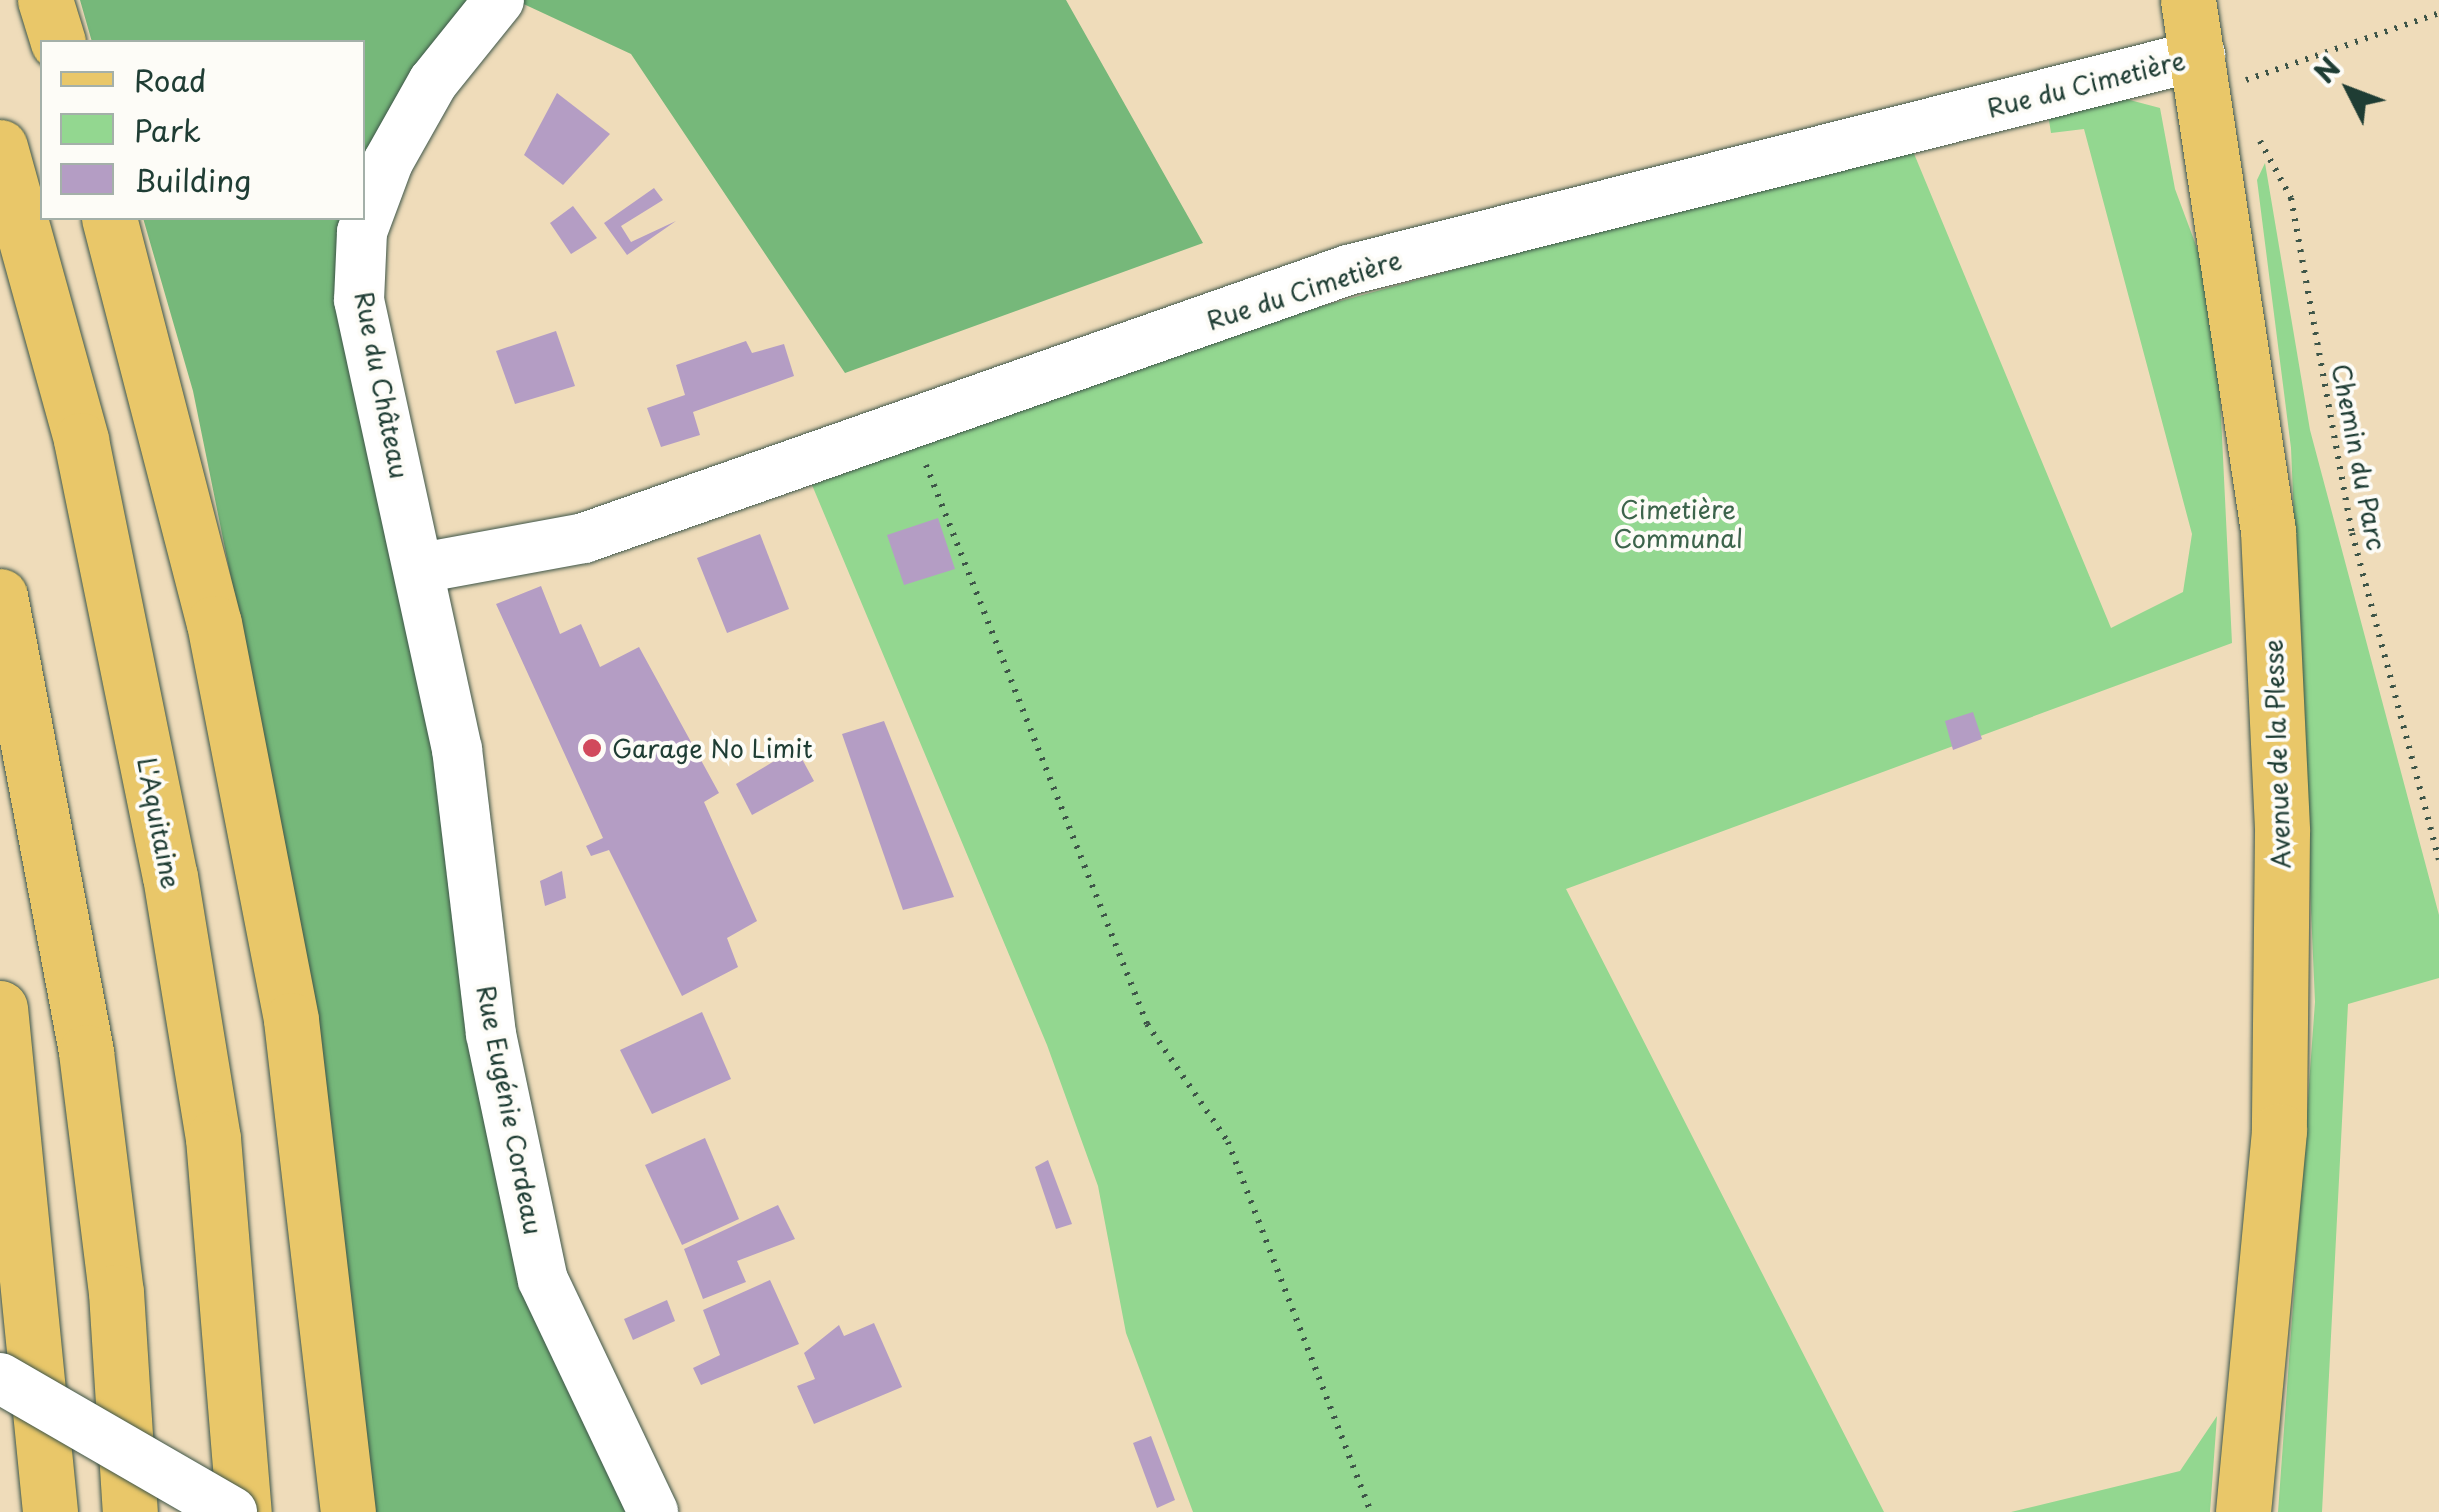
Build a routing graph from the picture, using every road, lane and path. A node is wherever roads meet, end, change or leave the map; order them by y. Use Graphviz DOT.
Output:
graph roads {
  1 [pos="45,0"];
  2 [pos="499,0"];
  3 [pos="2188,0"];
  4 [pos="2439,13"];
  5 [pos="57,40"];
  6 [pos="2204,74"];
  7 [pos="0,147"];
  8 [pos="111,220"];
  9 [pos="911,427"];
  10 [pos="421,568"];
  11 [pos="0,596"];
  12 [pos="2439,860"];
  13 [pos="0,1008"];
  14 [pos="0,1378"];
  15 [pos="50,1512"];
  16 [pos="130,1512"];
  17 [pos="232,1512"];
  18 [pos="244,1512"];
  19 [pos="348,1512"];
  20 [pos="653,1512"];
  21 [pos="1372,1512"];
  22 [pos="2243,1512"];
  1 -- 5 [label="main road"];
  2 -- 10 [label="street, Rue du Château"];
  3 -- 6 [label="main road, Avenue de la Plesse"];
  4 -- 6 [label="path"];
  6 -- 9 [label="street, Rue du Cimetière"];
  6 -- 12 [label="path, Chemin du Parc"];
  6 -- 22 [label="main road, Avenue de la Plesse"];
  7 -- 18 [label="main road, L'Aquitaine"];
  8 -- 19 [label="main road"];
  9 -- 10 [label="street, Rue du Cimetière"];
  9 -- 21 [label="path"];
  10 -- 20 [label="street, Rue Eugénie Cordeau"];
  11 -- 16 [label="main road"];
  13 -- 15 [label="main road"];
  14 -- 17 [label="street, bridge"];
}
